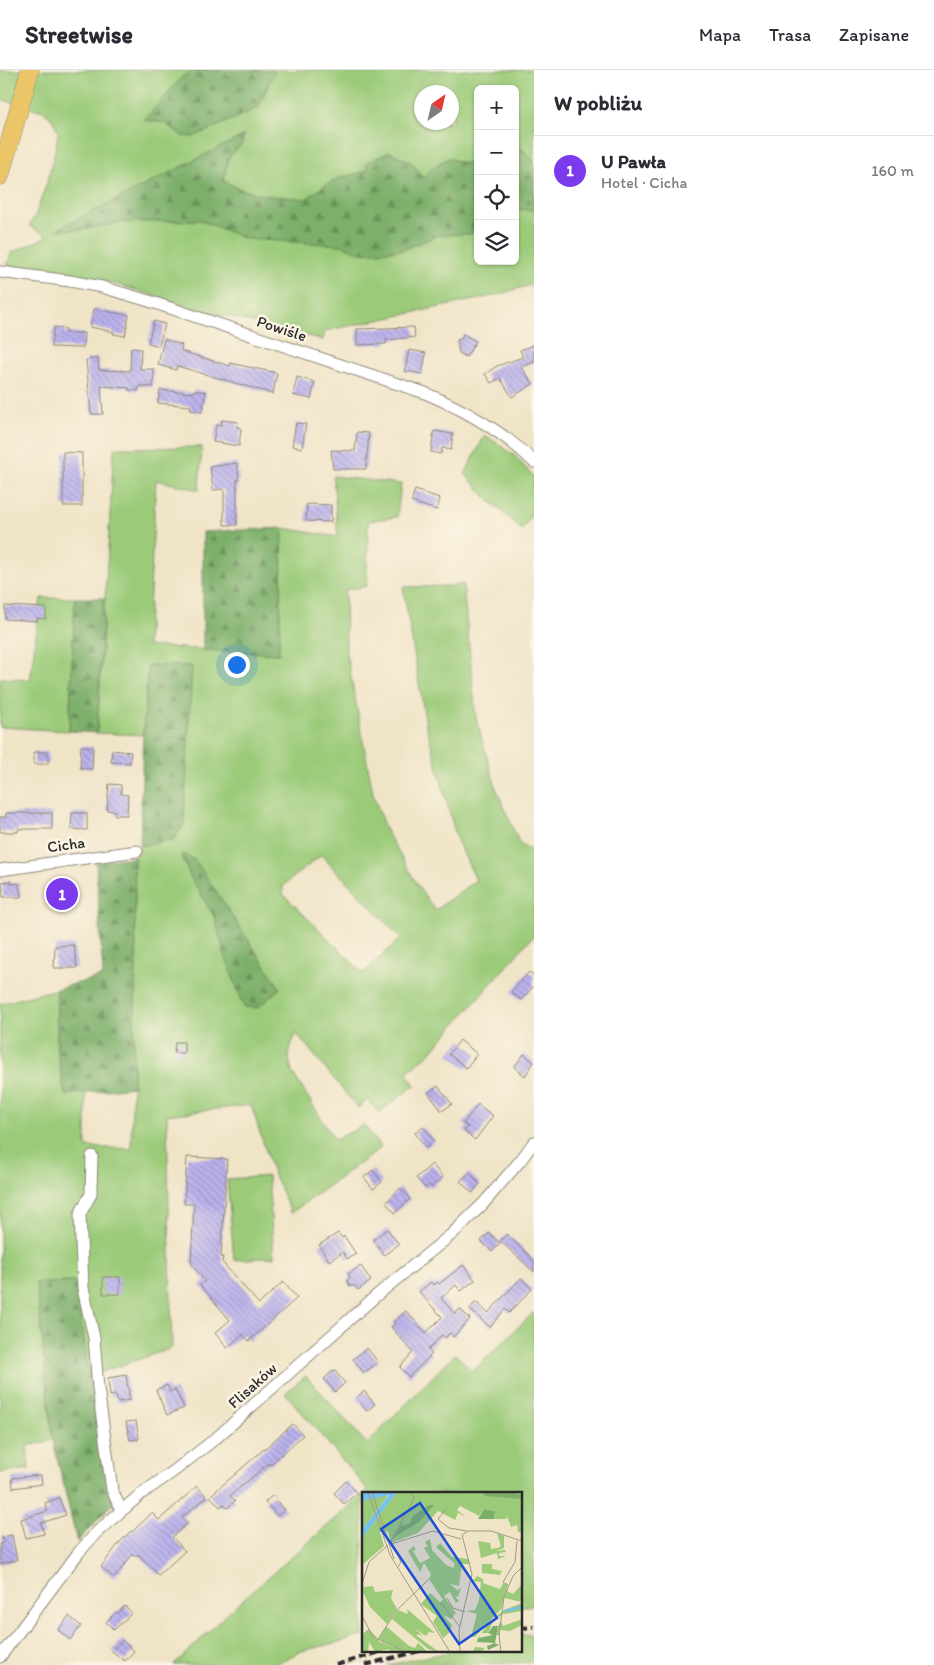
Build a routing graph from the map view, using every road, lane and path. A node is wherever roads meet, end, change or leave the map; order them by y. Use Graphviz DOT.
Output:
graph roads {
  1 [pos="30,70"];
  2 [pos="0,176"];
  3 [pos="0,272"];
  4 [pos="534,462"];
  5 [pos="137,851"];
  6 [pos="0,870"];
  7 [pos="534,1142"];
  8 [pos="92,1156"];
  9 [pos="121,1510"];
  10 [pos="0,1657"];
  1 -- 2 [label="main road"];
  3 -- 4 [label="street, Powiśle"];
  5 -- 6 [label="street, Cicha"];
  7 -- 9 [label="street, Flisaków"];
  8 -- 9 [label="street"];
  9 -- 10 [label="street, Flisaków"];
}
